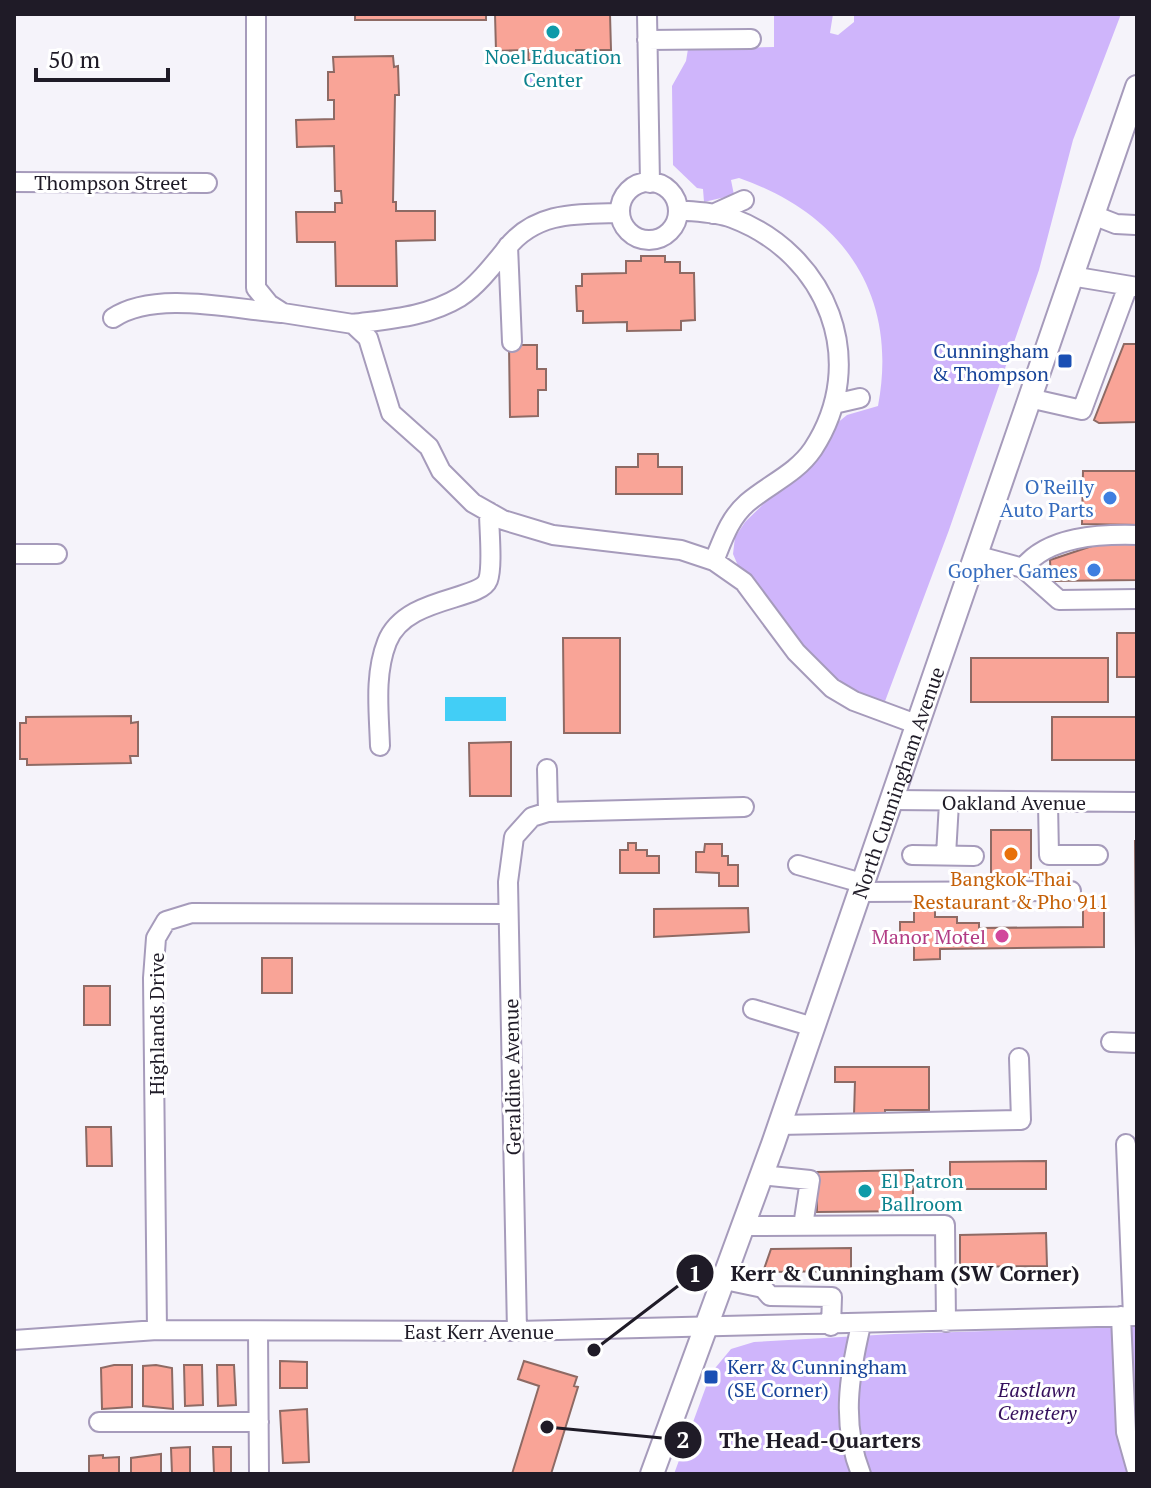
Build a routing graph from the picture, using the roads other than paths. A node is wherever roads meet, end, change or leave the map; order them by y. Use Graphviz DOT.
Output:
graph roads {
  1 [pos="256,14"];
  2 [pos="647,14"];
  3 [pos="751,39"];
  4 [pos="647,40"];
  5 [pos="1137,87"];
  6 [pos="14,182"];
  7 [pos="207,183"];
  8 [pos="650,183"];
  9 [pos="744,200"];
  10 [pos="678,210"];
  11 [pos="620,213"];
  12 [pos="712,214"];
  13 [pos="1093,215"];
  14 [pos="1134,230"];
  15 [pos="508,246"];
  16 [pos="1071,276"];
  17 [pos="1133,287"];
  18 [pos="288,313"];
  19 [pos="113,318"];
  20 [pos="353,324"];
  21 [pos="512,342"];
  22 [pos="860,398"];
  23 [pos="1029,398"];
  24 [pos="834,404"];
  25 [pos="489,512"];
  26 [pos="1137,535"];
  27 [pos="14,554"];
  28 [pos="57,554"];
  29 [pos="975,555"];
  30 [pos="714,561"];
  31 [pos="1023,568"];
  32 [pos="1137,599"];
  33 [pos="916,724"];
  34 [pos="380,746"];
  35 [pos="547,769"];
  36 [pos="890,800"];
  37 [pos="1137,802"];
  38 [pos="949,803"];
  39 [pos="1048,803"];
  40 [pos="744,807"];
  41 [pos="548,812"];
  42 [pos="912,855"];
  43 [pos="946,855"];
  44 [pos="1098,855"];
  45 [pos="974,856"];
  46 [pos="798,865"];
  47 [pos="860,888"];
  48 [pos="1071,891"];
  49 [pos="508,914"];
  50 [pos="753,1009"];
  51 [pos="813,1027"];
  52 [pos="1111,1042"];
  53 [pos="1137,1043"];
  54 [pos="1019,1058"];
  55 [pos="779,1125"];
  56 [pos="1126,1144"];
  57 [pos="761,1175"];
  58 [pos="744,1226"];
  59 [pos="803,1226"];
  60 [pos="1134,1272"];
  61 [pos="725,1280"];
  62 [pos="1131,1316"];
  63 [pos="946,1322"];
  64 [pos="861,1325"];
  65 [pos="831,1326"];
  66 [pos="708,1328"];
  67 [pos="157,1330"];
  68 [pos="517,1331"];
  69 [pos="258,1332"];
  70 [pos="14,1340"];
  71 [pos="99,1422"];
  72 [pos="259,1422"];
  73 [pos="1137,1471"];
  74 [pos="259,1474"];
  75 [pos="652,1474"];
  76 [pos="861,1474"];
  1 -- 18 [label="street"];
  2 -- 4 [label="street"];
  3 -- 4 [label="street"];
  4 -- 8 [label="street"];
  5 -- 13 [label="main road, North Cunningham Avenue"];
  6 -- 7 [label="street, Thompson Street"];
  8 -- 10 [label="street"];
  8 -- 11 [label="street"];
  9 -- 12 [label="street"];
  10 -- 11 [label="street"];
  10 -- 12 [label="street"];
  11 -- 15 [label="street"];
  12 -- 24 [label="street"];
  13 -- 14 [label="street"];
  13 -- 16 [label="main road, North Cunningham Avenue"];
  15 -- 20 [label="street"];
  15 -- 21 [label="street"];
  16 -- 17 [label="street"];
  16 -- 23 [label="main road, North Cunningham Avenue"];
  17 -- 23 [label="street"];
  18 -- 19 [label="street"];
  18 -- 20 [label="street"];
  20 -- 25 [label="street"];
  22 -- 24 [label="street"];
  23 -- 29 [label="main road, North Cunningham Avenue"];
  24 -- 30 [label="street"];
  25 -- 30 [label="street"];
  25 -- 34 [label="street"];
  26 -- 31 [label="street"];
  27 -- 28 [label="street"];
  29 -- 31 [label="street"];
  29 -- 33 [label="main road, North Cunningham Avenue"];
  30 -- 33 [label="street"];
  31 -- 32 [label="street"];
  33 -- 36 [label="main road, North Cunningham Avenue"];
  35 -- 41 [label="street"];
  36 -- 38 [label="street, Oakland Avenue"];
  36 -- 47 [label="main road, North Cunningham Avenue"];
  37 -- 39 [label="street, Oakland Avenue"];
  38 -- 39 [label="street, Oakland Avenue"];
  38 -- 43 [label="street"];
  39 -- 44 [label="street"];
  40 -- 41 [label="street"];
  41 -- 49 [label="street, Geraldine Avenue"];
  42 -- 43 [label="street"];
  43 -- 45 [label="street"];
  46 -- 47 [label="street"];
  47 -- 48 [label="street"];
  47 -- 51 [label="main road, North Cunningham Avenue"];
  49 -- 67 [label="street, Highlands Drive"];
  49 -- 68 [label="street, Geraldine Avenue"];
  50 -- 51 [label="street"];
  51 -- 55 [label="main road, North Cunningham Avenue"];
  52 -- 53 [label="street"];
  54 -- 55 [label="street"];
  55 -- 57 [label="main road, North Cunningham Avenue"];
  56 -- 60 [label="street"];
  57 -- 58 [label="main road, North Cunningham Avenue"];
  57 -- 59 [label="street"];
  58 -- 59 [label="street"];
  58 -- 61 [label="main road, North Cunningham Avenue"];
  59 -- 63 [label="street"];
  60 -- 62 [label="street"];
  61 -- 65 [label="street"];
  61 -- 66 [label="main road, North Cunningham Avenue"];
  62 -- 63 [label="street, East Kerr Avenue"];
  62 -- 73 [label="street"];
  63 -- 64 [label="street, East Kerr Avenue"];
  64 -- 65 [label="street, East Kerr Avenue"];
  64 -- 76 [label="street"];
  65 -- 66 [label="street, East Kerr Avenue"];
  66 -- 68 [label="street, East Kerr Avenue"];
  66 -- 75 [label="main road, North Cunningham Avenue"];
  67 -- 69 [label="street, East Kerr Avenue"];
  67 -- 70 [label="street, East Kerr Avenue"];
  68 -- 69 [label="street, East Kerr Avenue"];
  69 -- 72 [label="street"];
  71 -- 72 [label="street"];
  72 -- 74 [label="street"];
}
